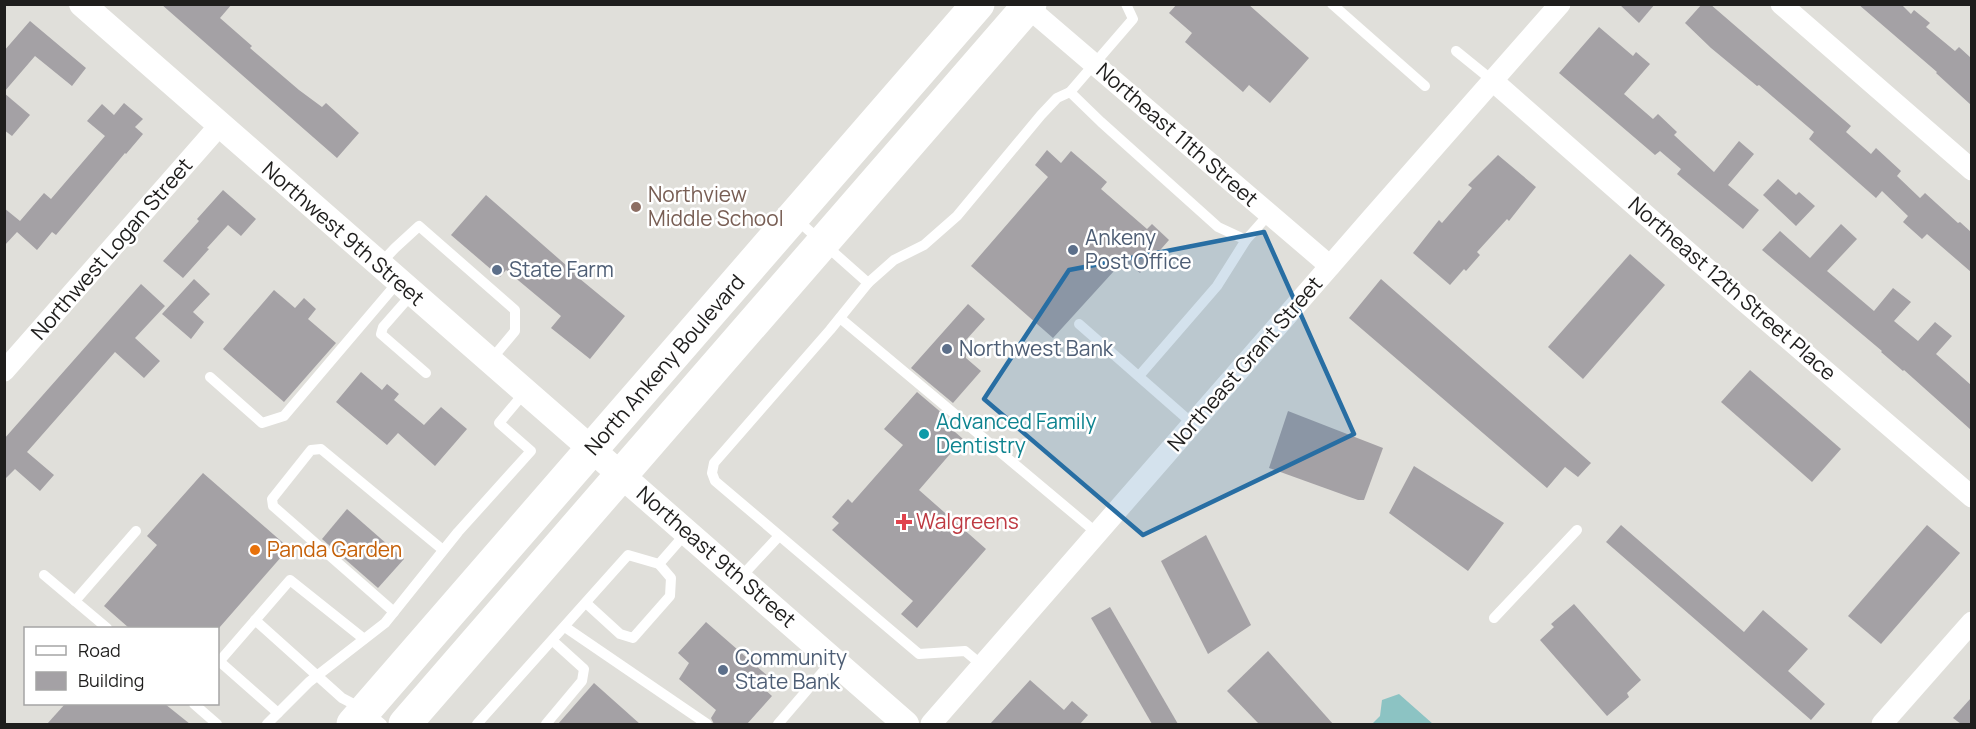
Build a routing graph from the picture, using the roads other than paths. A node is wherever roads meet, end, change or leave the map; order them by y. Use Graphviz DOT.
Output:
graph roads {
  1 [pos="82,4"];
  2 [pos="978,4"];
  3 [pos="1126,4"];
  4 [pos="1332,4"];
  5 [pos="1560,4"];
  6 [pos="1781,4"];
  7 [pos="1028,6"];
  8 [pos="1456,51"];
  9 [pos="1095,65"];
  10 [pos="1493,81"];
  11 [pos="1425,86"];
  12 [pos="1071,92"];
  13 [pos="219,126"];
  14 [pos="1971,170"];
  15 [pos="1269,214"];
  16 [pos="793,217"];
  17 [pos="1246,240"];
  18 [pos="822,244"];
  19 [pos="1330,266"];
  20 [pos="396,280"];
  21 [pos="868,283"];
  22 [pos="840,318"];
  23 [pos="1079,324"];
  24 [pos="490,361"];
  25 [pos="4,371"];
  26 [pos="426,373"];
  27 [pos="1139,376"];
  28 [pos="210,377"];
  29 [pos="525,392"];
  30 [pos="1193,424"];
  31 [pos="607,462"];
  32 [pos="1971,497"];
  33 [pos="1577,530"];
  34 [pos="136,531"];
  35 [pos="687,532"];
  36 [pos="1098,534"];
  37 [pos="779,536"];
  38 [pos="443,550"];
  39 [pos="659,564"];
  40 [pos="44,574"];
  41 [pos="740,578"];
  42 [pos="75,602"];
  43 [pos="586,603"];
  44 [pos="394,612"];
  45 [pos="1494,618"];
  46 [pos="255,620"];
  47 [pos="1971,622"];
  48 [pos="106,627"];
  49 [pos="566,627"];
  50 [pos="364,639"];
  51 [pos="553,641"];
  52 [pos="833,660"];
  53 [pos="219,661"];
  54 [pos="219,663"];
  55 [pos="983,666"];
  56 [pos="316,675"];
  57 [pos="195,705"];
  58 [pos="278,713"];
  59 [pos="367,720"];
  60 [pos="217,724"];
  61 [pos="267,724"];
  62 [pos="405,724"];
  63 [pos="477,724"];
  64 [pos="546,724"];
  65 [pos="707,724"];
  66 [pos="778,724"];
  67 [pos="906,724"];
  68 [pos="931,724"];
  69 [pos="1881,724"];
  1 -- 13 [label="street, Northwest 9th Street"];
  2 -- 16 [label="main road, North Ankeny Boulevard"];
  3 -- 9 [label="lane"];
  4 -- 11 [label="lane"];
  5 -- 10 [label="street, Northeast Grant Street"];
  6 -- 14 [label="street"];
  7 -- 9 [label="street, Northeast 11th Street"];
  7 -- 18 [label="main road, North Ankeny Boulevard"];
  8 -- 10 [label="lane"];
  9 -- 12 [label="lane"];
  9 -- 15 [label="street, Northeast 11th Street"];
  10 -- 19 [label="street, Northeast Grant Street"];
  10 -- 32 [label="street, Northeast 12th Street Place"];
  12 -- 17 [label="lane"];
  12 -- 21 [label="lane"];
  13 -- 20 [label="street, Northwest 9th Street"];
  13 -- 25 [label="street, Northwest Logan Street"];
  15 -- 17 [label="lane"];
  15 -- 19 [label="street, Northeast 11th Street"];
  16 -- 18 [label="lane"];
  16 -- 31 [label="main road, North Ankeny Boulevard"];
  17 -- 27 [label="lane"];
  18 -- 21 [label="lane"];
  18 -- 31 [label="main road, North Ankeny Boulevard"];
  19 -- 30 [label="street, Northeast Grant Street"];
  20 -- 24 [label="street, Northwest 9th Street"];
  20 -- 24 [label="lane"];
  20 -- 26 [label="lane"];
  20 -- 28 [label="lane"];
  21 -- 22 [label="lane"];
  22 -- 36 [label="lane"];
  22 -- 37 [label="lane"];
  23 -- 27 [label="lane"];
  24 -- 29 [label="street, Northwest 9th Street"];
  27 -- 30 [label="lane"];
  29 -- 31 [label="street, Northwest 9th Street"];
  29 -- 38 [label="lane"];
  30 -- 36 [label="street, Northeast Grant Street"];
  31 -- 35 [label="street, Northeast 9th Street"];
  31 -- 59 [label="main road, North Ankeny Boulevard"];
  31 -- 62 [label="main road, North Ankeny Boulevard"];
  33 -- 45 [label="lane"];
  34 -- 42 [label="lane"];
  35 -- 39 [label="lane"];
  35 -- 41 [label="street, Northeast 9th Street"];
  36 -- 55 [label="street, Northeast Grant Street"];
  37 -- 41 [label="lane"];
  37 -- 55 [label="lane"];
  38 -- 44 [label="lane"];
  38 -- 44 [label="lane"];
  39 -- 43 [label="lane"];
  39 -- 43 [label="lane"];
  40 -- 42 [label="lane"];
  41 -- 52 [label="street, Northeast 9th Street"];
  42 -- 48 [label="lane"];
  43 -- 49 [label="lane"];
  44 -- 50 [label="lane"];
  46 -- 50 [label="lane"];
  46 -- 53 [label="lane"];
  46 -- 56 [label="lane"];
  47 -- 69 [label="street"];
  49 -- 51 [label="lane"];
  49 -- 65 [label="lane"];
  50 -- 56 [label="lane"];
  51 -- 63 [label="lane"];
  51 -- 64 [label="lane"];
  52 -- 66 [label="lane"];
  52 -- 67 [label="street, Northeast 9th Street"];
  54 -- 58 [label="lane"];
  55 -- 68 [label="street, Northeast Grant Street"];
  56 -- 58 [label="lane"];
  56 -- 59 [label="lane"];
  57 -- 60 [label="lane"];
  58 -- 61 [label="lane"];
}
